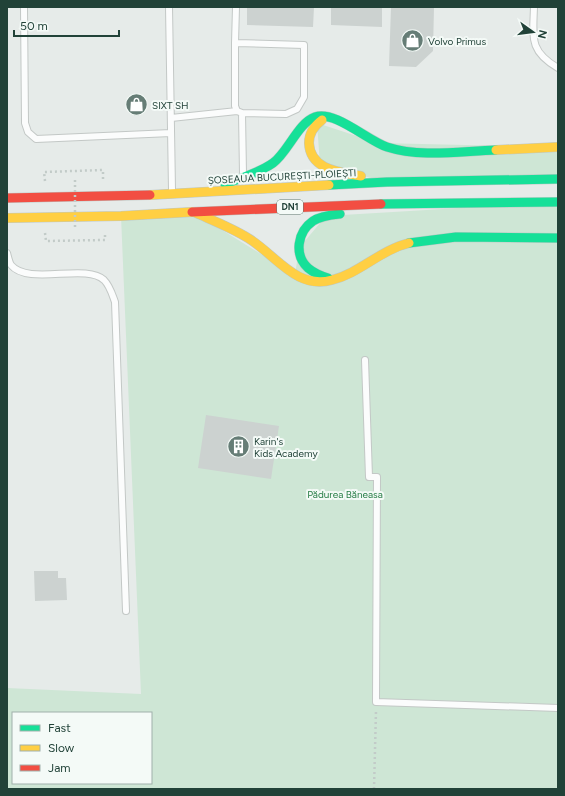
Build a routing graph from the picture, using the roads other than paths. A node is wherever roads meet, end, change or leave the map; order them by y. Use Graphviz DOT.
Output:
graph roads {
  1 [pos="24,7"];
  2 [pos="169,7"];
  3 [pos="236,7"];
  4 [pos="534,7"];
  5 [pos="236,43"];
  6 [pos="558,68"];
  7 [pos="239,112"];
  8 [pos="329,117"];
  9 [pos="171,118"];
  10 [pos="171,133"];
  11 [pos="558,147"];
  12 [pos="243,178"];
  13 [pos="558,179"];
  14 [pos="387,182"];
  15 [pos="199,192"];
  16 [pos="173,194"];
  17 [pos="7,198"];
  18 [pos="558,202"];
  19 [pos="388,204"];
  20 [pos="193,212"];
  21 [pos="7,218"];
  22 [pos="558,238"];
  23 [pos="7,253"];
  24 [pos="339,279"];
  25 [pos="365,360"];
  26 [pos="126,611"];
  27 [pos="558,708"];
  1 -- 10 [label="lane"];
  2 -- 9 [label="lane"];
  3 -- 5 [label="lane"];
  4 -- 6 [label="lane"];
  5 -- 7 [label="lane"];
  5 -- 7 [label="lane"];
  7 -- 9 [label="lane"];
  7 -- 12 [label="lane"];
  8 -- 11 [label="highway"];
  8 -- 12 [label="highway"];
  8 -- 14 [label="highway"];
  9 -- 10 [label="lane"];
  10 -- 16 [label="lane"];
  12 -- 15 [label="highway"];
  13 -- 14 [label="highway, ȘOSEAUA BUCUREȘTI-PLOIEȘTI / DN1"];
  14 -- 15 [label="highway, ȘOSEAUA BUCUREȘTI-PLOIEȘTI / DN1"];
  15 -- 16 [label="highway, ȘOSEAUA BUCUREȘTI-PLOIEȘTI / DN1"];
  16 -- 17 [label="highway, ȘOSEAUA BUCUREȘTI-PLOIEȘTI / DN1"];
  18 -- 19 [label="highway, DN1"];
  19 -- 20 [label="highway, DN1"];
  19 -- 24 [label="highway"];
  20 -- 21 [label="highway, DN1"];
  20 -- 24 [label="highway"];
  22 -- 24 [label="highway"];
  23 -- 26 [label="lane"];
  25 -- 27 [label="lane"];
}
